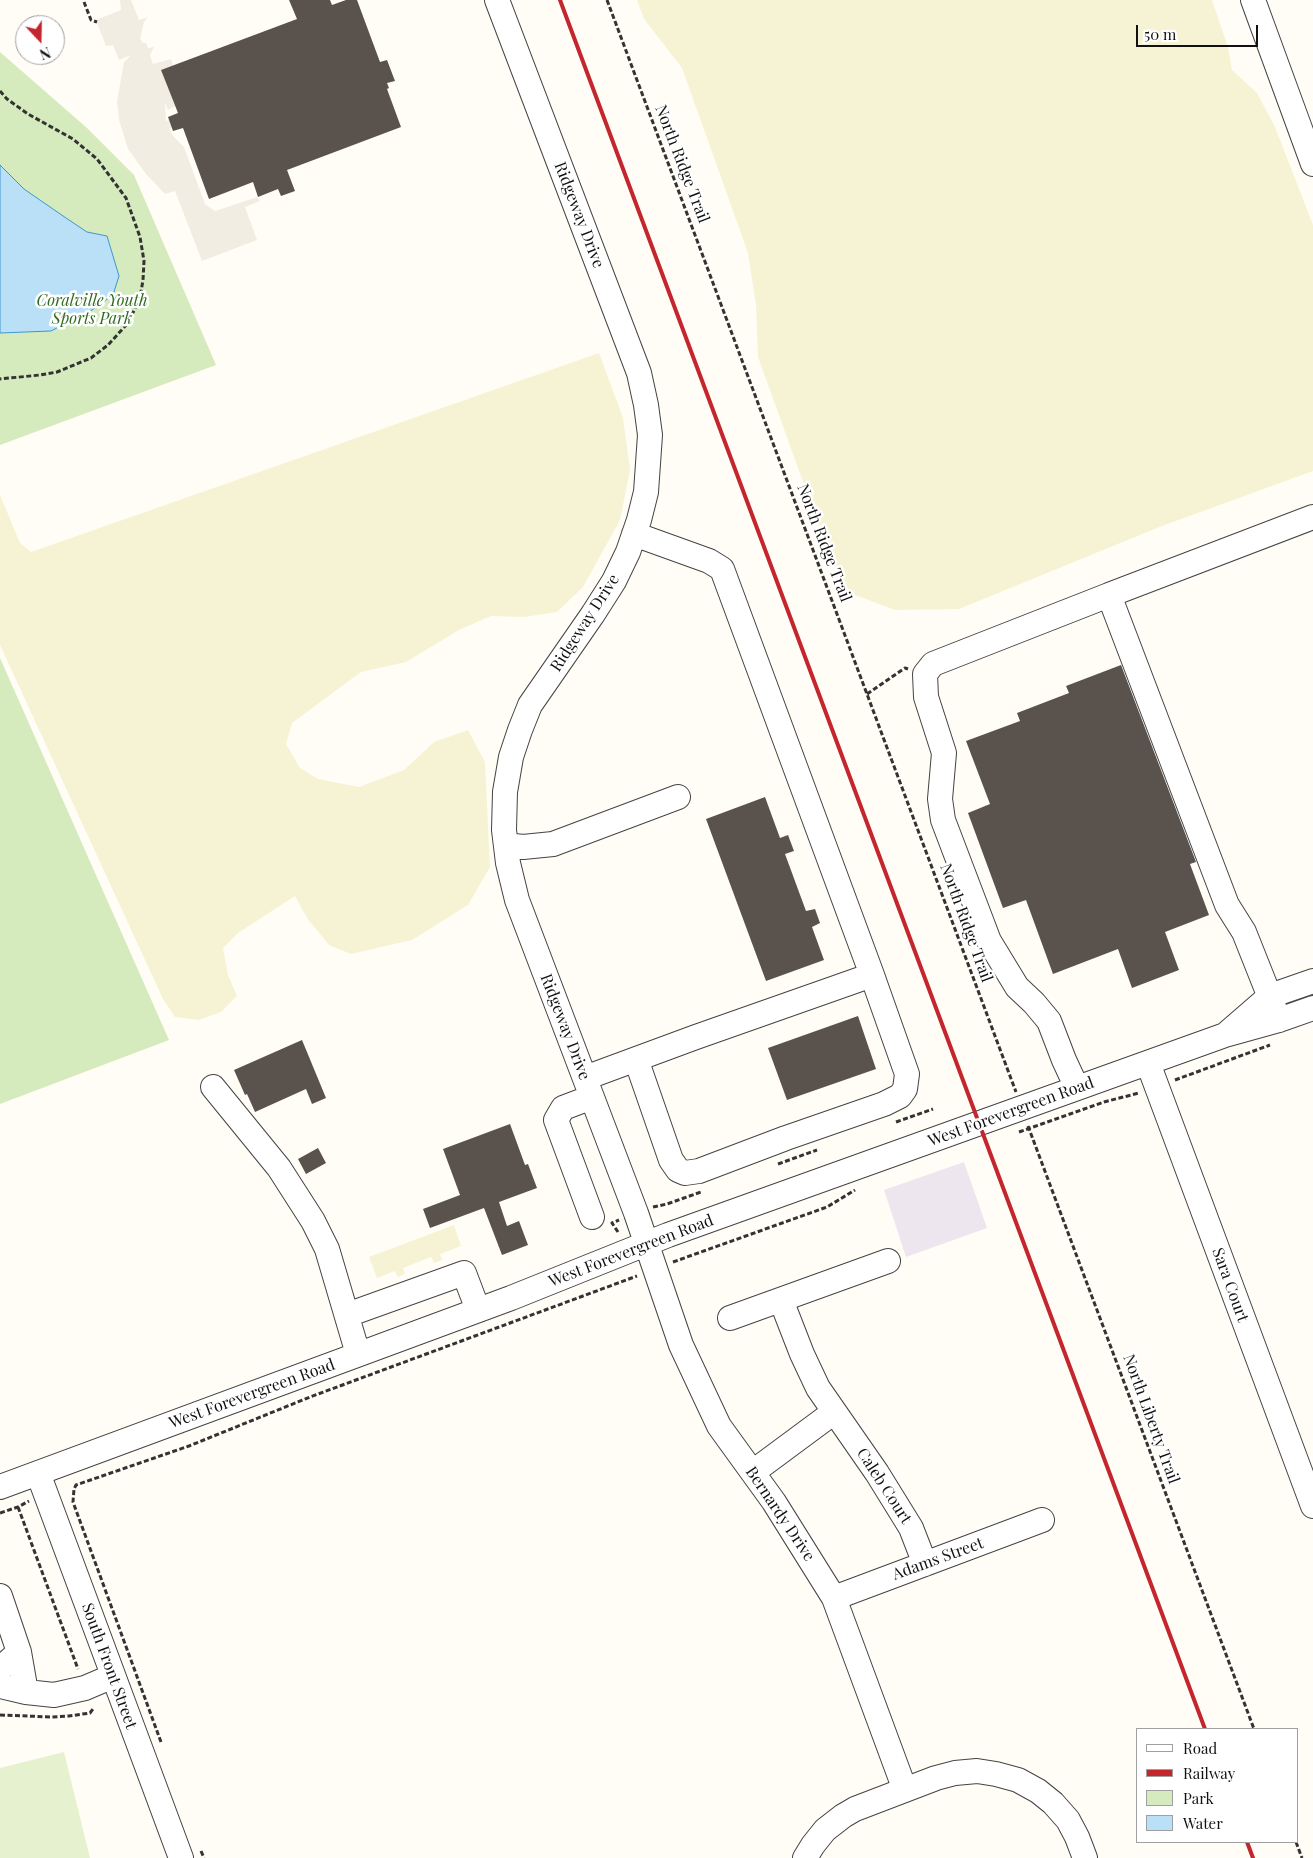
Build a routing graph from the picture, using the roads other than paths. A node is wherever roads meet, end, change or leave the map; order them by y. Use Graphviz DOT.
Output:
graph roads {
  1 [pos="497,0"];
  2 [pos="1253,0"];
  3 [pos="1305,116"];
  4 [pos="1313,164"];
  5 [pos="1313,517"];
  6 [pos="634,534"];
  7 [pos="1109,595"];
  8 [pos="678,797"];
  9 [pos="506,845"];
  10 [pos="872,975"];
  11 [pos="1313,981"];
  12 [pos="1270,996"];
  13 [pos="1313,1008"];
  14 [pos="1278,1031"];
  15 [pos="1225,1035"];
  16 [pos="636,1059"];
  17 [pos="1148,1063"];
  18 [pos="213,1087"];
  19 [pos="588,1087"];
  20 [pos="1077,1088"];
  21 [pos="592,1217"];
  22 [pos="647,1242"];
  23 [pos="888,1261"];
  24 [pos="781,1300"];
  25 [pos="478,1310"];
  26 [pos="347,1314"];
  27 [pos="730,1318"];
  28 [pos="358,1354"];
  29 [pos="834,1412"];
  30 [pos="753,1472"];
  31 [pos="38,1473"];
  32 [pos="0,1487"];
  33 [pos="1313,1506"];
  34 [pos="1042,1520"];
  35 [pos="925,1564"];
  36 [pos="0,1596"];
  37 [pos="834,1598"];
  38 [pos="19,1652"];
  39 [pos="0,1669"];
  40 [pos="113,1676"];
  41 [pos="0,1686"];
  42 [pos="26,1692"];
  43 [pos="905,1790"];
  44 [pos="190,1853"];
  45 [pos="805,1858"];
  46 [pos="1085,1858"];
  1 -- 6 [label="street, Ridgeway Drive"];
  2 -- 3 [label="street"];
  3 -- 4 [label="street"];
  5 -- 7 [label="street"];
  6 -- 9 [label="street, Ridgeway Drive"];
  6 -- 10 [label="street"];
  7 -- 12 [label="street"];
  7 -- 20 [label="street"];
  8 -- 9 [label="street"];
  9 -- 19 [label="street, Ridgeway Drive"];
  10 -- 16 [label="street"];
  10 -- 16 [label="street"];
  11 -- 12 [label="street, West Forevergreen Road"];
  12 -- 14 [label="street"];
  12 -- 15 [label="street, West Forevergreen Road"];
  13 -- 14 [label="street, West Forevergreen Road"];
  14 -- 15 [label="street, West Forevergreen Road"];
  15 -- 17 [label="street, West Forevergreen Road"];
  16 -- 19 [label="street"];
  17 -- 20 [label="street, West Forevergreen Road"];
  17 -- 33 [label="street, Sara Court"];
  18 -- 26 [label="street"];
  19 -- 21 [label="street"];
  19 -- 22 [label="street, Ridgeway Drive"];
  20 -- 22 [label="street, West Forevergreen Road"];
  22 -- 25 [label="street, West Forevergreen Road"];
  22 -- 30 [label="street, Bernardy Drive"];
  23 -- 24 [label="street"];
  24 -- 27 [label="street"];
  24 -- 29 [label="street, Caleb Court"];
  25 -- 26 [label="street"];
  25 -- 28 [label="street, West Forevergreen Road"];
  26 -- 28 [label="street"];
  28 -- 31 [label="street, West Forevergreen Road"];
  29 -- 30 [label="street"];
  29 -- 35 [label="street, Caleb Court"];
  30 -- 37 [label="street, Bernardy Drive"];
  31 -- 32 [label="street, West Forevergreen Road"];
  31 -- 40 [label="street, South Front Street"];
  34 -- 35 [label="street, Adams Street"];
  35 -- 37 [label="street, Adams Street"];
  36 -- 38 [label="street"];
  37 -- 43 [label="street, Bernardy Drive"];
  38 -- 39 [label="street"];
  38 -- 42 [label="street"];
  40 -- 42 [label="street"];
  40 -- 44 [label="street, South Front Street"];
  41 -- 42 [label="street"];
  43 -- 45 [label="street"];
  43 -- 46 [label="street"];
}
